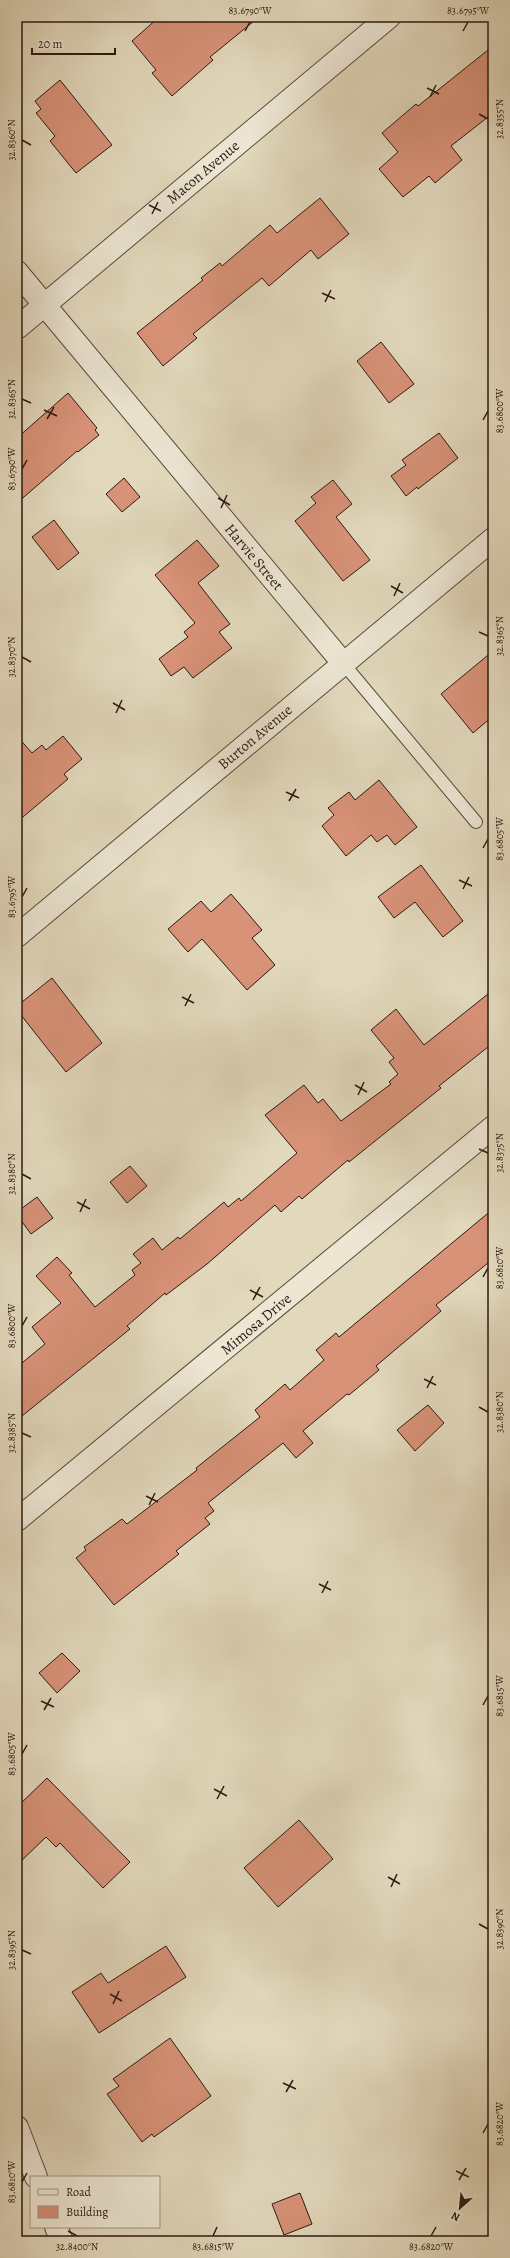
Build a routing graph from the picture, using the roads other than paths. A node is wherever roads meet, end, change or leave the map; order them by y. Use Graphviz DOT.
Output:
graph roads {
  1 [pos="389,17"];
  2 [pos="17,272"];
  3 [pos="44,305"];
  4 [pos="17,328"];
  5 [pos="493,539"];
  6 [pos="343,663"];
  7 [pos="476,822"];
  8 [pos="17,936"];
  9 [pos="493,1127"];
  10 [pos="17,1520"];
  11 [pos="17,2127"];
  12 [pos="36,2176"];
  13 [pos="56,2228"];
  14 [pos="62,2241"];
  1 -- 3 [label="street, Macon Avenue"];
  2 -- 3 [label="street, Harvie Street"];
  3 -- 4 [label="street, Macon Avenue"];
  3 -- 6 [label="street, Harvie Street"];
  5 -- 6 [label="street, Burton Avenue"];
  6 -- 7 [label="lane, Harvie Street"];
  6 -- 8 [label="street, Burton Avenue"];
  9 -- 10 [label="street, Mimosa Drive"];
  11 -- 12 [label="street"];
  13 -- 14 [label="street"];
}
